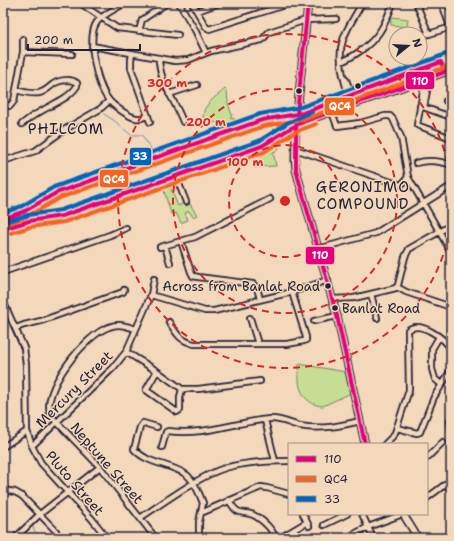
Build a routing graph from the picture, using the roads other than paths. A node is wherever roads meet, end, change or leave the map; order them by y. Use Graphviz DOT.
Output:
graph roads {
  1 [pos="80,3"];
  2 [pos="125,3"];
  3 [pos="167,3"];
  4 [pos="179,3"];
  5 [pos="192,3"];
  6 [pos="220,3"];
  7 [pos="270,3"];
  8 [pos="291,3"];
  9 [pos="308,3"];
  10 [pos="362,3"];
  11 [pos="393,3"];
  12 [pos="416,3"];
  13 [pos="442,3"];
  14 [pos="272,9"];
  15 [pos="197,11"];
  16 [pos="103,18"];
  17 [pos="336,19"];
  18 [pos="306,20"];
  19 [pos="425,26"];
  20 [pos="451,27"];
  21 [pos="139,31"];
  22 [pos="428,34"];
  23 [pos="178,35"];
  24 [pos="23,39"];
  25 [pos="92,46"];
  26 [pos="23,52"];
  27 [pos="206,53"];
  28 [pos="72,54"];
  29 [pos="132,54"];
  30 [pos="159,58"];
  31 [pos="451,59"];
  32 [pos="341,62"];
  33 [pos="441,62"];
  34 [pos="448,71"];
  35 [pos="425,81"];
  36 [pos="197,85"];
  37 [pos="16,90"];
  38 [pos="168,94"];
  39 [pos="351,95"];
  40 [pos="108,101"];
  41 [pos="3,104"];
  42 [pos="422,107"];
  43 [pos="332,112"];
  44 [pos="297,114"];
  45 [pos="148,116"];
  46 [pos="451,117"];
  47 [pos="150,122"];
  48 [pos="183,122"];
  49 [pos="22,124"];
  50 [pos="296,125"];
  51 [pos="451,138"];
  52 [pos="295,150"];
  53 [pos="3,161"];
  54 [pos="416,163"];
  55 [pos="451,164"];
  56 [pos="3,172"];
  57 [pos="176,176"];
  58 [pos="408,177"];
  59 [pos="3,186"];
  60 [pos="451,186"];
  61 [pos="270,199"];
  62 [pos="186,202"];
  63 [pos="423,203"];
  64 [pos="3,219"];
  65 [pos="451,225"];
  66 [pos="126,228"];
  67 [pos="3,229"];
  68 [pos="440,232"];
  69 [pos="181,241"];
  70 [pos="318,249"];
  71 [pos="451,252"];
  72 [pos="170,263"];
  73 [pos="3,272"];
  74 [pos="154,279"];
  75 [pos="328,280"];
  76 [pos="397,287"];
  77 [pos="124,290"];
  78 [pos="292,292"];
  79 [pos="371,294"];
  80 [pos="151,295"];
  81 [pos="332,298"];
  82 [pos="260,299"];
  83 [pos="3,301"];
  84 [pos="451,307"];
  85 [pos="337,316"];
  86 [pos="250,318"];
  87 [pos="377,318"];
  88 [pos="314,321"];
  89 [pos="169,322"];
  90 [pos="16,328"];
  91 [pos="136,329"];
  92 [pos="439,337"];
  93 [pos="258,344"];
  94 [pos="451,348"];
  95 [pos="126,352"];
  96 [pos="451,370"];
  97 [pos="157,371"];
  98 [pos="260,381"];
  99 [pos="442,385"];
  100 [pos="182,389"];
  101 [pos="451,418"];
  102 [pos="265,420"];
  103 [pos="360,421"];
  104 [pos="57,422"];
  105 [pos="157,427"];
  106 [pos="397,428"];
  107 [pos="451,429"];
  108 [pos="27,431"];
  109 [pos="443,442"];
  110 [pos="365,443"];
  111 [pos="386,443"];
  112 [pos="4,445"];
  113 [pos="32,446"];
  114 [pos="162,447"];
  115 [pos="428,457"];
  116 [pos="288,460"];
  117 [pos="275,461"];
  118 [pos="100,467"];
  119 [pos="451,480"];
  120 [pos="193,484"];
  121 [pos="3,490"];
  122 [pos="68,492"];
  123 [pos="288,494"];
  124 [pos="428,497"];
  125 [pos="229,500"];
  126 [pos="201,513"];
  127 [pos="40,514"];
  128 [pos="304,515"];
  129 [pos="345,515"];
  130 [pos="362,515"];
  131 [pos="400,515"];
  132 [pos="404,515"];
  133 [pos="140,518"];
  134 [pos="324,525"];
  135 [pos="368,527"];
  136 [pos="56,531"];
  137 [pos="154,536"];
  138 [pos="15,538"];
  139 [pos="107,538"];
  140 [pos="199,538"];
  141 [pos="276,538"];
  142 [pos="280,538"];
  143 [pos="346,538"];
  144 [pos="372,538"];
  145 [pos="418,538"];
  1 -- 16 [label="street"];
  2 -- 16 [label="street"];
  3 -- 21 [label="street"];
  4 -- 27 [label="street"];
  5 -- 15 [label="street"];
  6 -- 15 [label="street"];
  7 -- 14 [label="street"];
  8 -- 14 [label="street"];
  9 -- 18 [label="main road"];
  10 -- 32 [label="street"];
  11 -- 32 [label="street"];
  12 -- 19 [label="street"];
  13 -- 20 [label="street"];
  14 -- 15 [label="street"];
  16 -- 21 [label="street"];
  16 -- 25 [label="street"];
  17 -- 18 [label="street"];
  18 -- 27 [label="street"];
  18 -- 44 [label="main road"];
  20 -- 22 [label="street"];
  21 -- 23 [label="street"];
  24 -- 26 [label="street"];
  25 -- 29 [label="street"];
  25 -- 40 [label="street"];
  26 -- 28 [label="street"];
  26 -- 37 [label="street"];
  27 -- 30 [label="street"];
  29 -- 30 [label="street"];
  29 -- 45 [label="street"];
  30 -- 38 [label="street"];
  31 -- 33 [label="main road"];
  32 -- 39 [label="street"];
  33 -- 34 [label="main road"];
  33 -- 39 [label="main road"];
  34 -- 35 [label="main road"];
  35 -- 42 [label="street"];
  35 -- 42 [label="street"];
  35 -- 43 [label="main road"];
  36 -- 38 [label="street"];
  37 -- 41 [label="street"];
  37 -- 49 [label="street"];
  38 -- 48 [label="street"];
  39 -- 44 [label="main road"];
  40 -- 45 [label="street"];
  40 -- 53 [label="street"];
  42 -- 46 [label="street"];
  42 -- 51 [label="street"];
  43 -- 50 [label="main road"];
  43 -- 58 [label="street"];
  44 -- 64 [label="main road"];
  45 -- 47 [label="street"];
  50 -- 52 [label="main road"];
  50 -- 57 [label="main road"];
  52 -- 58 [label="street"];
  52 -- 70 [label="main road"];
  54 -- 55 [label="street"];
  56 -- 59 [label="street"];
  57 -- 62 [label="street"];
  57 -- 67 [label="main road"];
  58 -- 63 [label="street"];
  60 -- 63 [label="street"];
  61 -- 69 [label="street"];
  63 -- 68 [label="street"];
  63 -- 70 [label="street"];
  65 -- 68 [label="street"];
  66 -- 73 [label="street"];
  68 -- 71 [label="street"];
  68 -- 76 [label="street"];
  69 -- 72 [label="street"];
  69 -- 82 [label="street"];
  70 -- 75 [label="main road"];
  74 -- 80 [label="street, Mercury Street"];
  75 -- 78 [label="street"];
  75 -- 81 [label="main road"];
  76 -- 79 [label="street"];
  76 -- 84 [label="street"];
  77 -- 90 [label="street"];
  78 -- 82 [label="street"];
  78 -- 93 [label="street"];
  79 -- 81 [label="street"];
  79 -- 87 [label="street"];
  80 -- 82 [label="street"];
  80 -- 91 [label="street, Mercury Street"];
  81 -- 85 [label="main road"];
  83 -- 90 [label="street, Pluto Street"];
  85 -- 88 [label="street"];
  85 -- 103 [label="main road"];
  86 -- 93 [label="street"];
  89 -- 93 [label="street"];
  90 -- 108 [label="street, Pluto Street"];
  91 -- 95 [label="street, Mercury Street"];
  91 -- 104 [label="street"];
  92 -- 94 [label="street"];
  92 -- 99 [label="street"];
  92 -- 106 [label="street"];
  95 -- 97 [label="street"];
  95 -- 104 [label="street, Mercury Street"];
  96 -- 99 [label="street"];
  97 -- 100 [label="street"];
  97 -- 100 [label="street"];
  98 -- 100 [label="street"];
  99 -- 106 [label="street"];
  101 -- 107 [label="street"];
  102 -- 103 [label="street"];
  102 -- 114 [label="street"];
  102 -- 117 [label="street"];
  103 -- 110 [label="main road"];
  104 -- 113 [label="street, Mercury Street"];
  104 -- 118 [label="street, Neptune Street"];
  105 -- 120 [label="street"];
  106 -- 111 [label="street"];
  108 -- 112 [label="street"];
  108 -- 113 [label="street, Pluto Street"];
  109 -- 115 [label="street"];
  113 -- 122 [label="street, Pluto Street"];
  116 -- 117 [label="street"];
  117 -- 120 [label="street"];
  118 -- 122 [label="street"];
  118 -- 133 [label="street, Neptune Street"];
  119 -- 124 [label="street"];
  120 -- 126 [label="street"];
  120 -- 133 [label="street"];
  121 -- 127 [label="street"];
  122 -- 127 [label="street"];
  122 -- 139 [label="street, Pluto Street"];
  123 -- 125 [label="street"];
  125 -- 126 [label="street"];
  125 -- 141 [label="street"];
  126 -- 140 [label="street"];
  127 -- 136 [label="street"];
  127 -- 138 [label="street"];
  128 -- 142 [label="street"];
  129 -- 134 [label="street"];
  130 -- 135 [label="street"];
  131 -- 135 [label="street"];
  132 -- 145 [label="main road"];
  133 -- 137 [label="street, Neptune Street"];
  135 -- 143 [label="street"];
  135 -- 144 [label="street"];
}
